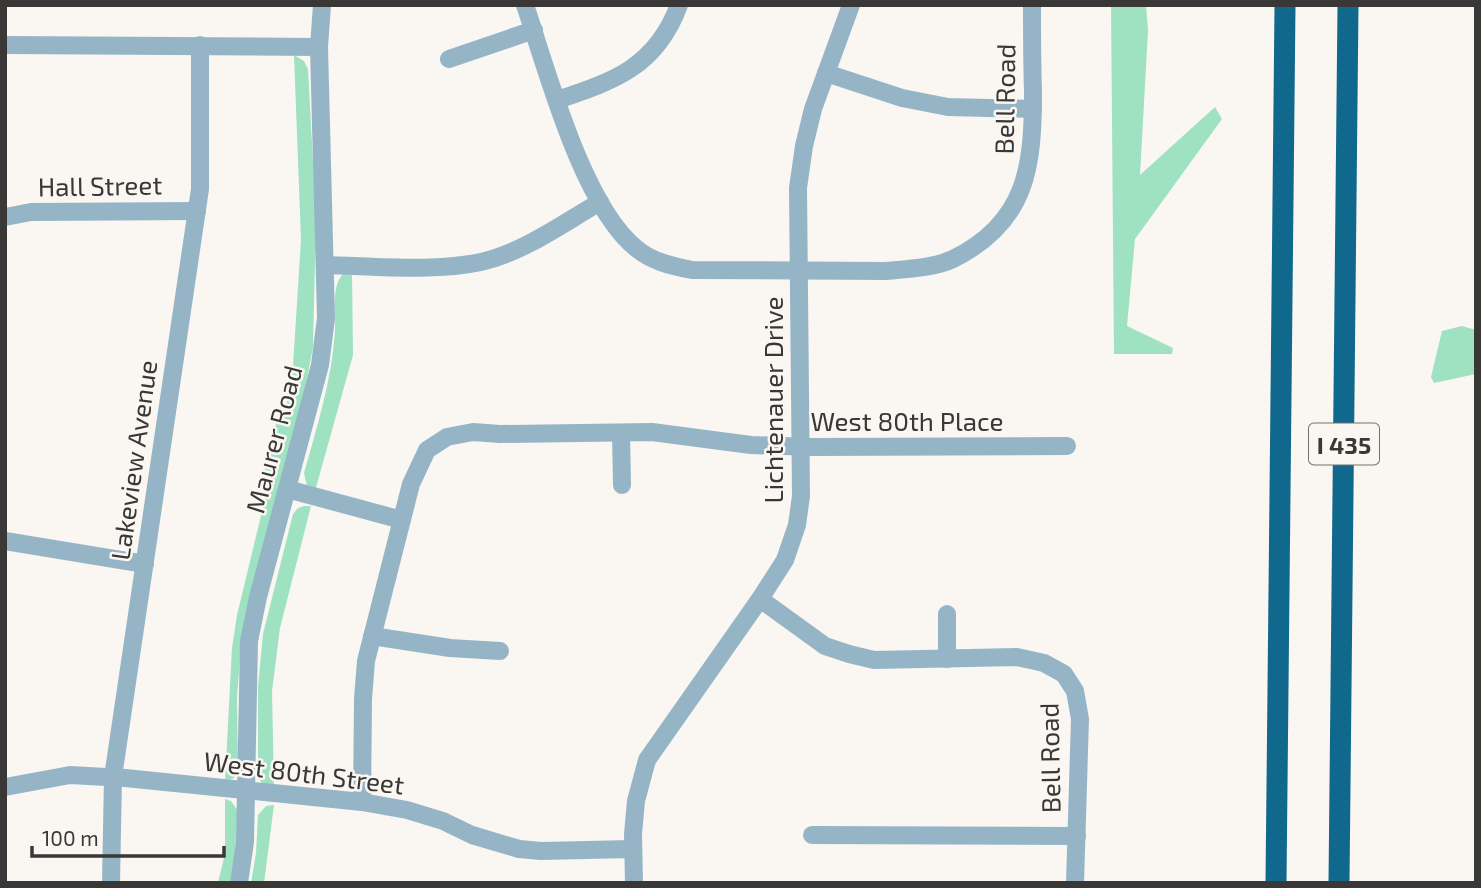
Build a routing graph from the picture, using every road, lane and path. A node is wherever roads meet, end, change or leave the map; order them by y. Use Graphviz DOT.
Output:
graph roads {
  1 [pos="323,5"];
  2 [pos="525,5"];
  3 [pos="679,5"];
  4 [pos="850,5"];
  5 [pos="1032,5"];
  6 [pos="1285,5"];
  7 [pos="1348,5"];
  8 [pos="534,30"];
  9 [pos="200,45"];
  10 [pos="5,46"];
  11 [pos="318,47"];
  12 [pos="449,59"];
  13 [pos="826,73"];
  14 [pos="557,100"];
  15 [pos="1033,109"];
  16 [pos="600,202"];
  17 [pos="197,211"];
  18 [pos="5,217"];
  19 [pos="325,265"];
  20 [pos="799,270"];
  21 [pos="621,433"];
  22 [pos="1067,446"];
  23 [pos="800,447"];
  24 [pos="622,485"];
  25 [pos="288,489"];
  26 [pos="402,520"];
  27 [pos="5,541"];
  28 [pos="145,564"];
  29 [pos="760,599"];
  30 [pos="947,614"];
  31 [pos="372,636"];
  32 [pos="500,651"];
  33 [pos="947,659"];
  34 [pos="113,777"];
  35 [pos="5,787"];
  36 [pos="246,790"];
  37 [pos="362,802"];
  38 [pos="813,835"];
  39 [pos="1077,836"];
  40 [pos="633,849"];
  41 [pos="111,883"];
  42 [pos="239,883"];
  43 [pos="634,883"];
  44 [pos="1075,883"];
  45 [pos="1276,883"];
  46 [pos="1339,883"];
  1 -- 11 [label="street, Maurer Road"];
  2 -- 8 [label="street, Bell Road"];
  3 -- 14 [label="street"];
  4 -- 13 [label="street, Lichtenauer Drive"];
  5 -- 15 [label="street, Bell Road"];
  6 -- 45 [label="highway, I 435"];
  7 -- 46 [label="highway, I 435"];
  8 -- 12 [label="street"];
  8 -- 14 [label="street, Bell Road"];
  9 -- 10 [label="street"];
  9 -- 11 [label="street"];
  9 -- 17 [label="street, Lakeview Avenue"];
  11 -- 19 [label="street, Maurer Road"];
  13 -- 15 [label="street"];
  13 -- 20 [label="street, Lichtenauer Drive"];
  14 -- 16 [label="street, Bell Road"];
  15 -- 20 [label="street, Bell Road"];
  16 -- 19 [label="street"];
  16 -- 20 [label="street, Bell Road"];
  17 -- 18 [label="street, Hall Street"];
  17 -- 28 [label="street, Lakeview Avenue"];
  19 -- 25 [label="street, Maurer Road"];
  20 -- 23 [label="street, Lichtenauer Drive"];
  21 -- 23 [label="street, West 80th Place"];
  21 -- 24 [label="street"];
  21 -- 26 [label="street, West 80th Place"];
  22 -- 23 [label="street, West 80th Place"];
  23 -- 29 [label="street, Lichtenauer Drive"];
  25 -- 26 [label="street"];
  25 -- 36 [label="street, Maurer Road"];
  26 -- 31 [label="street, West 80th Place"];
  27 -- 28 [label="street"];
  28 -- 34 [label="street, Lakeview Avenue"];
  29 -- 33 [label="street, Bell Road"];
  29 -- 40 [label="street, Lichtenauer Drive"];
  30 -- 33 [label="street"];
  31 -- 32 [label="street"];
  31 -- 37 [label="street, West 80th Place"];
  33 -- 39 [label="street, Bell Road"];
  34 -- 35 [label="street, West 80th Street"];
  34 -- 36 [label="street, West 80th Street"];
  34 -- 41 [label="street, Lakeview Avenue"];
  36 -- 37 [label="street, West 80th Street"];
  36 -- 42 [label="street, Maurer Road"];
  37 -- 40 [label="street, West 80th Street"];
  38 -- 39 [label="street"];
  39 -- 44 [label="street, Bell Road"];
  40 -- 43 [label="street, Lichtenauer Drive"];
}
